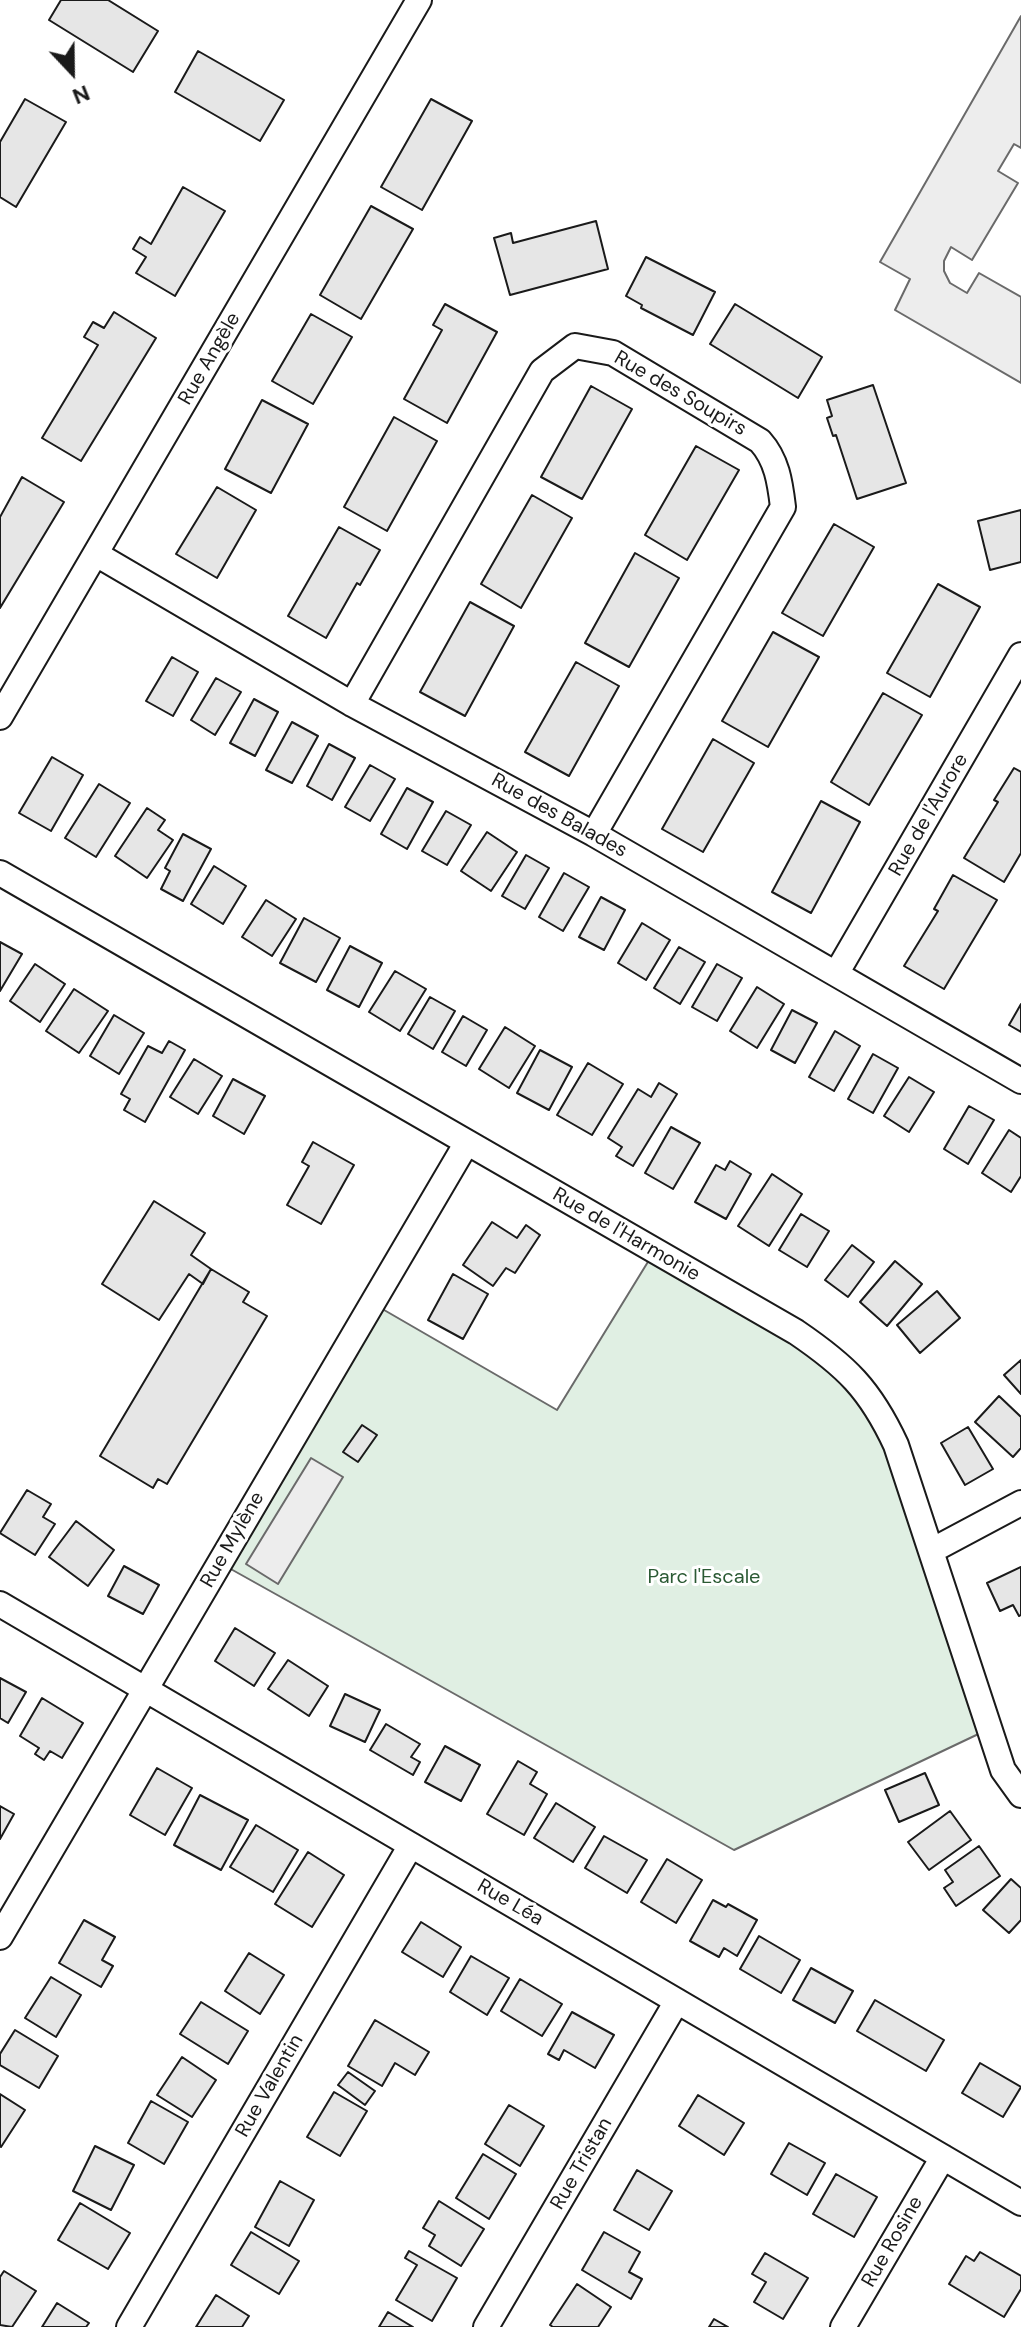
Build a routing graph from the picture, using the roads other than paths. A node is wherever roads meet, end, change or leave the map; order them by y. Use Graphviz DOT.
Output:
graph roads {
  1 [pos="419,0"];
  2 [pos="96,554"];
  3 [pos="1021,655"];
  4 [pos="352,704"];
  5 [pos="0,717"];
  6 [pos="594,834"];
  7 [pos="0,873"];
  8 [pos="836,974"];
  9 [pos="1021,1081"];
  10 [pos="466,1144"];
  11 [pos="1021,1503"];
  12 [pos="931,1551"];
  13 [pos="0,1604"];
  14 [pos="145,1689"];
  15 [pos="1021,1795"];
  16 [pos="411,1845"];
  17 [pos="0,1937"];
  18 [pos="677,2001"];
  19 [pos="943,2157"];
  20 [pos="1021,2203"];
  21 [pos="129,2327"];
  22 [pos="486,2327"];
  23 [pos="843,2327"];
  1 -- 2 [label="street, Rue Angèle"];
  2 -- 4 [label="street, Rue des Balades"];
  2 -- 5 [label="street, Rue Angèle"];
  3 -- 8 [label="street, Rue de l'Aurore"];
  4 -- 6 [label="street, Rue des Balades"];
  4 -- 6 [label="street, Rue des Soupirs"];
  6 -- 8 [label="street, Rue des Balades"];
  7 -- 10 [label="street, Rue de l'Harmonie"];
  8 -- 9 [label="street, Rue des Balades"];
  10 -- 12 [label="street, Rue de l'Harmonie"];
  10 -- 14 [label="street, Rue Mylène"];
  11 -- 12 [label="street"];
  12 -- 15 [label="street, Rue de l'Harmonie"];
  13 -- 14 [label="street, Rue Léa"];
  14 -- 16 [label="street, Rue Léa"];
  14 -- 17 [label="street, Rue Mylène"];
  16 -- 18 [label="street, Rue Léa"];
  16 -- 21 [label="street, Rue Valentin"];
  18 -- 19 [label="street, Rue Léa"];
  18 -- 22 [label="street, Rue Tristan"];
  19 -- 20 [label="street, Rue Léa"];
  19 -- 23 [label="street, Rue Rosine"];
}
